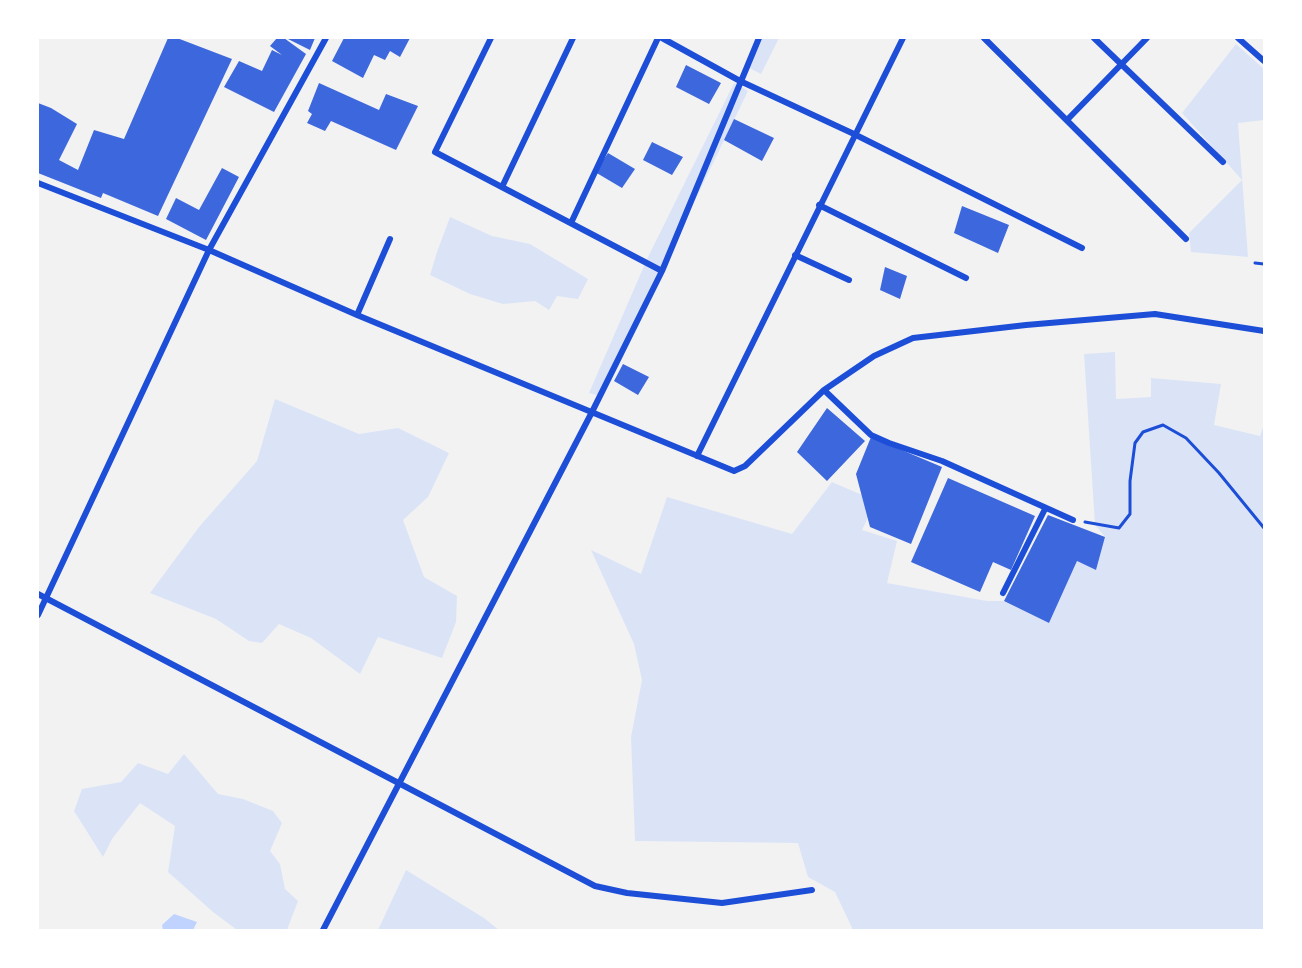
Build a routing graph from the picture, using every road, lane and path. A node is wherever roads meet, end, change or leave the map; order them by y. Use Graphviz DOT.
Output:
graph roads {
  1 [pos="326,38"];
  2 [pos="491,38"];
  3 [pos="573,38"];
  4 [pos="660,38"];
  5 [pos="759,38"];
  6 [pos="903,38"];
  7 [pos="984,38"];
  8 [pos="1094,38"];
  9 [pos="1147,38"];
  10 [pos="1238,38"];
  11 [pos="1264,61"];
  12 [pos="1122,64"];
  13 [pos="740,81"];
  14 [pos="1067,120"];
  15 [pos="854,134"];
  16 [pos="1223,162"];
  17 [pos="38,183"];
  18 [pos="502,187"];
  19 [pos="819,206"];
  20 [pos="571,223"];
  21 [pos="390,239"];
  22 [pos="1186,239"];
  23 [pos="1082,248"];
  24 [pos="209,250"];
  25 [pos="795,255"];
  26 [pos="1255,264"];
  27 [pos="1264,264"];
  28 [pos="662,271"];
  29 [pos="966,278"];
  30 [pos="849,280"];
  31 [pos="357,315"];
  32 [pos="1264,331"];
  33 [pos="824,390"];
  34 [pos="592,412"];
  35 [pos="697,456"];
  36 [pos="1045,509"];
  37 [pos="1073,520"];
  38 [pos="1264,528"];
  39 [pos="1003,593"];
  40 [pos="38,594"];
  41 [pos="45,598"];
  42 [pos="38,615"];
  43 [pos="399,782"];
  44 [pos="812,890"];
  45 [pos="323,930"];
  1 -- 24 [label="street"];
  2 -- 18 [label="street"];
  3 -- 18 [label="street"];
  4 -- 13 [label="street"];
  4 -- 20 [label="street"];
  5 -- 13 [label="street"];
  6 -- 15 [label="street"];
  7 -- 14 [label="street"];
  8 -- 12 [label="street"];
  9 -- 12 [label="street"];
  10 -- 11 [label="street"];
  12 -- 14 [label="street"];
  12 -- 16 [label="street"];
  13 -- 15 [label="street"];
  13 -- 28 [label="street"];
  14 -- 22 [label="street"];
  15 -- 19 [label="street"];
  15 -- 23 [label="street"];
  17 -- 24 [label="street"];
  18 -- 20 [label="street"];
  19 -- 25 [label="street"];
  19 -- 29 [label="street"];
  20 -- 28 [label="street"];
  21 -- 31 [label="street"];
  24 -- 31 [label="street"];
  24 -- 41 [label="street"];
  25 -- 30 [label="street"];
  25 -- 35 [label="street"];
  26 -- 27 [label="path"];
  28 -- 34 [label="street"];
  31 -- 34 [label="street"];
  32 -- 33 [label="street"];
  33 -- 35 [label="street"];
  33 -- 36 [label="street"];
  34 -- 35 [label="street"];
  34 -- 43 [label="street"];
  36 -- 37 [label="street"];
  36 -- 39 [label="street"];
  37 -- 38 [label="path"];
  40 -- 41 [label="street"];
  41 -- 42 [label="street"];
  41 -- 43 [label="street"];
  43 -- 44 [label="street"];
  43 -- 45 [label="street"];
}
